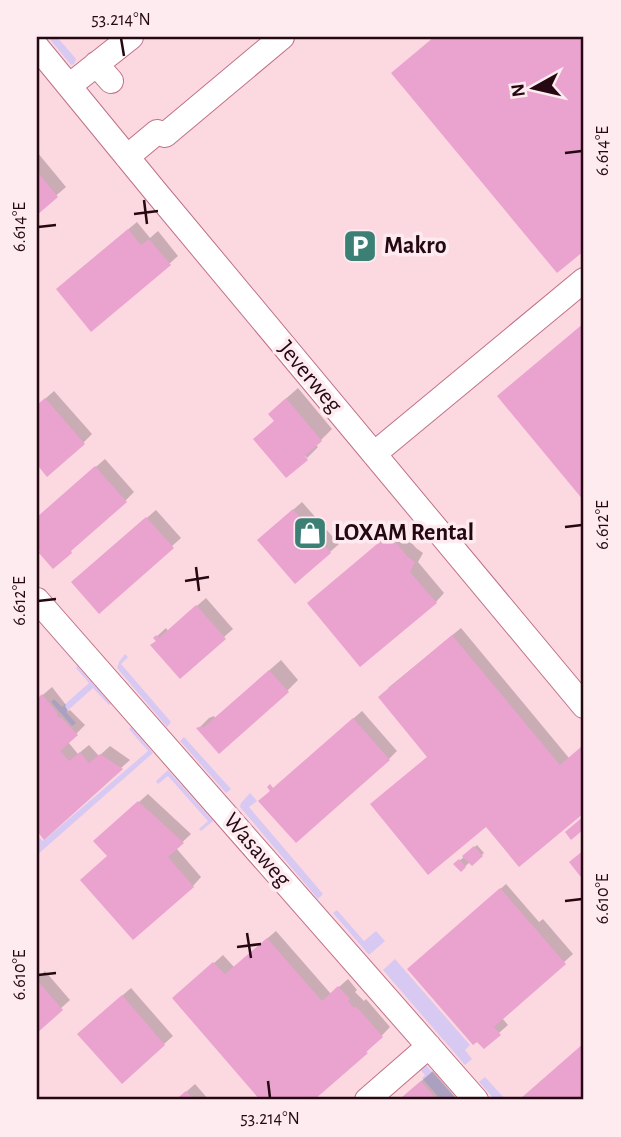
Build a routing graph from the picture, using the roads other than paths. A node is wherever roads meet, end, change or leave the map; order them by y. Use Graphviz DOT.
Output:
graph roads {
  1 [pos="131,37"];
  2 [pos="282,37"];
  3 [pos="37,47"];
  4 [pos="69,86"];
  5 [pos="127,157"];
  6 [pos="584,281"];
  7 [pos="374,454"];
  8 [pos="37,600"];
  9 [pos="584,706"];
  10 [pos="429,1046"];
  11 [pos="366,1100"];
  12 [pos="477,1100"];
  1 -- 4 [label="street"];
  2 -- 5 [label="street"];
  3 -- 4 [label="street, Jeverweg"];
  4 -- 5 [label="street, Jeverweg"];
  5 -- 7 [label="street, Jeverweg"];
  6 -- 7 [label="street"];
  7 -- 9 [label="street, Jeverweg"];
  8 -- 10 [label="street, Wasaweg"];
  10 -- 11 [label="street"];
  10 -- 12 [label="street, Wasaweg"];
}
